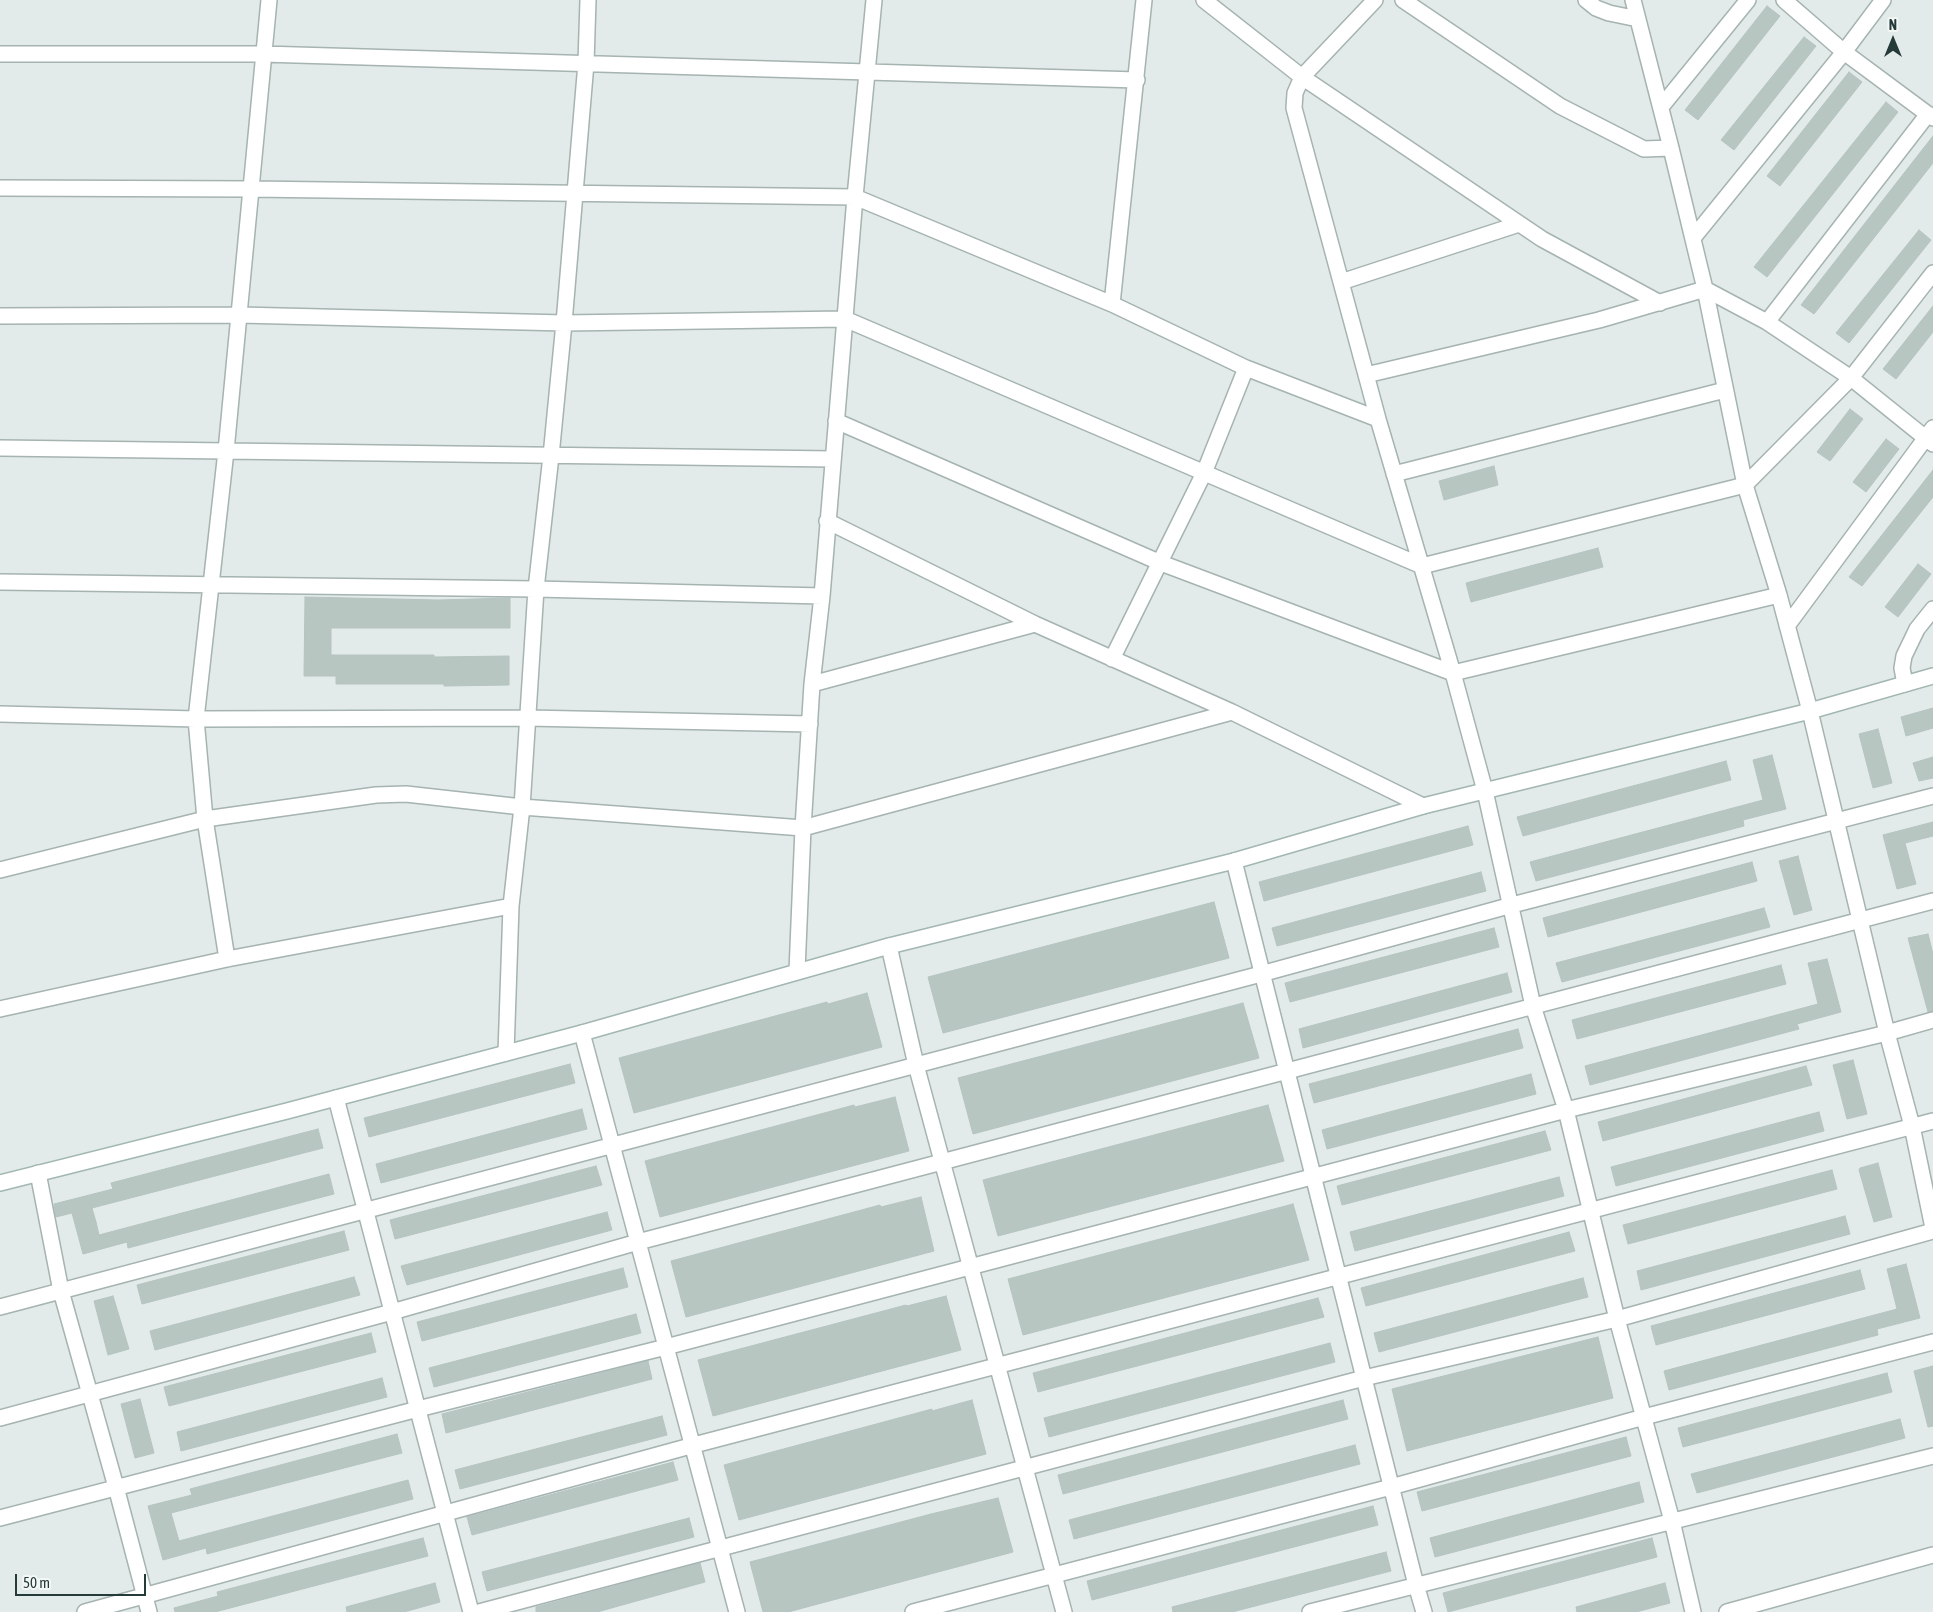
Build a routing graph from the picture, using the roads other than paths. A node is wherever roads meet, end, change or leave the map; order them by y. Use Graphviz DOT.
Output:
graph roads {
  1 [pos="269,0"];
  2 [pos="588,0"];
  3 [pos="874,0"];
  4 [pos="1144,0"];
  5 [pos="1204,0"];
  6 [pos="1375,0"];
  7 [pos="1403,0"];
  8 [pos="1586,0"];
  9 [pos="1633,0"];
  10 [pos="1748,0"];
  11 [pos="1784,0"];
  12 [pos="1883,0"];
  13 [pos="1638,19"];
  14 [pos="1844,52"];
  15 [pos="0,54"];
  16 [pos="263,54"];
  17 [pos="586,64"];
  18 [pos="866,72"];
  19 [pos="1302,77"];
  20 [pos="1136,80"];
  21 [pos="1661,107"];
  22 [pos="1930,116"];
  23 [pos="1671,148"];
  24 [pos="0,188"];
  25 [pos="251,189"];
  26 [pos="575,193"];
  27 [pos="855,197"];
  28 [pos="1519,224"];
  29 [pos="1693,238"];
  30 [pos="1933,273"];
  31 [pos="1341,282"];
  32 [pos="1706,290"];
  33 [pos="1660,303"];
  34 [pos="1112,304"];
  35 [pos="240,315"];
  36 [pos="0,316"];
  37 [pos="845,319"];
  38 [pos="1767,322"];
  39 [pos="564,323"];
  40 [pos="1246,368"];
  41 [pos="1366,375"];
  42 [pos="1851,378"];
  43 [pos="1725,390"];
  44 [pos="1378,419"];
  45 [pos="836,421"];
  46 [pos="1930,437"];
  47 [pos="0,448"];
  48 [pos="226,451"];
  49 [pos="551,456"];
  50 [pos="833,459"];
  51 [pos="1204,473"];
  52 [pos="1394,474"];
  53 [pos="1745,485"];
  54 [pos="827,521"];
  55 [pos="1161,563"];
  56 [pos="1422,566"];
  57 [pos="0,582"];
  58 [pos="210,585"];
  59 [pos="536,589"];
  60 [pos="1779,595"];
  61 [pos="822,596"];
  62 [pos="1933,609"];
  63 [pos="1035,624"];
  64 [pos="1787,626"];
  65 [pos="1112,659"];
  66 [pos="1453,673"];
  67 [pos="1933,676"];
  68 [pos="812,684"];
  69 [pos="1905,684"];
  70 [pos="1810,711"];
  71 [pos="1232,712"];
  72 [pos="0,714"];
  73 [pos="528,718"];
  74 [pos="196,719"];
  75 [pos="810,724"];
  76 [pos="1485,791"];
  77 [pos="1933,796"];
  78 [pos="1423,806"];
  79 [pos="522,807"];
  80 [pos="205,819"];
  81 [pos="1838,821"];
  82 [pos="803,828"];
  83 [pos="1234,862"];
  84 [pos="0,870"];
  85 [pos="1933,901"];
  86 [pos="1512,905"];
  87 [pos="511,906"];
  88 [pos="1860,920"];
  89 [pos="889,946"];
  90 [pos="227,959"];
  91 [pos="797,971"];
  92 [pos="1261,974"];
  93 [pos="1533,1006"];
  94 [pos="0,1009"];
  95 [pos="1933,1020"];
  96 [pos="1887,1033"];
  97 [pos="582,1034"];
  98 [pos="506,1053"];
  99 [pos="916,1065"];
  100 [pos="1286,1072"];
  101 [pos="336,1098"];
  102 [pos="1566,1110"];
  103 [pos="1933,1121"];
  104 [pos="1912,1126"];
  105 [pos="612,1146"];
  106 [pos="942,1162"];
  107 [pos="38,1173"];
  108 [pos="1313,1177"];
  109 [pos="0,1183"];
  110 [pos="365,1210"];
  111 [pos="1591,1211"];
  112 [pos="1933,1230"];
  113 [pos="638,1242"];
  114 [pos="970,1267"];
  115 [pos="1338,1276"];
  116 [pos="61,1291"];
  117 [pos="0,1307"];
  118 [pos="392,1312"];
  119 [pos="1617,1319"];
  120 [pos="1933,1342"];
  121 [pos="666,1347"];
  122 [pos="996,1366"];
  123 [pos="1364,1378"];
  124 [pos="90,1393"];
  125 [pos="418,1409"];
  126 [pos="1644,1417"];
  127 [pos="0,1418"];
  128 [pos="694,1445"];
  129 [pos="1933,1456"];
  130 [pos="1024,1468"];
  131 [pos="116,1487"];
  132 [pos="1391,1487"];
  133 [pos="445,1514"];
  134 [pos="0,1518"];
  135 [pos="1672,1521"];
  136 [pos="721,1548"];
  137 [pos="1933,1555"];
  138 [pos="1055,1574"];
  139 [pos="1416,1585"];
  140 [pos="147,1605"];
  141 [pos="85,1612"];
  142 [pos="471,1612"];
  143 [pos="479,1612"];
  144 [pos="737,1612"];
  145 [pos="913,1612"];
  146 [pos="1064,1612"];
  147 [pos="1310,1612"];
  148 [pos="1424,1612"];
  149 [pos="1693,1612"];
  150 [pos="1727,1612"];
  1 -- 16 [label="street"];
  2 -- 17 [label="street"];
  3 -- 18 [label="street"];
  4 -- 20 [label="street"];
  5 -- 19 [label="street"];
  6 -- 19 [label="street"];
  7 -- 23 [label="street"];
  8 -- 13 [label="street"];
  9 -- 13 [label="street"];
  10 -- 21 [label="street"];
  11 -- 14 [label="street"];
  12 -- 14 [label="street"];
  13 -- 21 [label="street"];
  14 -- 22 [label="street"];
  14 -- 29 [label="street"];
  15 -- 16 [label="street"];
  16 -- 17 [label="street"];
  16 -- 25 [label="street"];
  17 -- 18 [label="street"];
  17 -- 26 [label="street"];
  18 -- 20 [label="street"];
  18 -- 27 [label="street"];
  19 -- 28 [label="street"];
  19 -- 31 [label="street"];
  20 -- 34 [label="street"];
  21 -- 23 [label="street"];
  22 -- 38 [label="street"];
  23 -- 29 [label="street"];
  24 -- 25 [label="street"];
  25 -- 26 [label="street"];
  25 -- 35 [label="street"];
  26 -- 27 [label="street"];
  26 -- 39 [label="street"];
  27 -- 34 [label="street"];
  27 -- 37 [label="street"];
  28 -- 31 [label="street"];
  28 -- 33 [label="street"];
  29 -- 32 [label="street"];
  30 -- 42 [label="street"];
  31 -- 41 [label="street"];
  32 -- 33 [label="street"];
  32 -- 38 [label="street"];
  32 -- 43 [label="street"];
  33 -- 41 [label="street"];
  34 -- 40 [label="street"];
  35 -- 36 [label="street"];
  35 -- 39 [label="street"];
  35 -- 48 [label="street"];
  37 -- 39 [label="street"];
  37 -- 45 [label="street"];
  37 -- 51 [label="street"];
  38 -- 42 [label="street"];
  39 -- 49 [label="street"];
  40 -- 44 [label="street"];
  40 -- 51 [label="street"];
  41 -- 44 [label="street"];
  42 -- 46 [label="street"];
  42 -- 53 [label="street"];
  43 -- 52 [label="street"];
  43 -- 53 [label="street"];
  44 -- 52 [label="street"];
  45 -- 50 [label="street"];
  45 -- 55 [label="street"];
  46 -- 64 [label="street"];
  47 -- 48 [label="street"];
  48 -- 49 [label="street"];
  48 -- 58 [label="street"];
  49 -- 50 [label="street"];
  49 -- 59 [label="street"];
  50 -- 54 [label="street"];
  51 -- 55 [label="street"];
  51 -- 56 [label="street"];
  52 -- 56 [label="street"];
  53 -- 56 [label="street"];
  53 -- 60 [label="street"];
  54 -- 61 [label="street"];
  54 -- 63 [label="street"];
  55 -- 65 [label="street"];
  55 -- 66 [label="street"];
  56 -- 66 [label="street"];
  57 -- 58 [label="street"];
  58 -- 59 [label="street"];
  58 -- 74 [label="street"];
  59 -- 61 [label="street"];
  59 -- 73 [label="street"];
  60 -- 64 [label="street"];
  60 -- 66 [label="street"];
  61 -- 68 [label="street"];
  62 -- 69 [label="street"];
  63 -- 65 [label="street"];
  63 -- 68 [label="street"];
  64 -- 70 [label="street"];
  65 -- 71 [label="street"];
  66 -- 76 [label="street"];
  67 -- 69 [label="street"];
  68 -- 75 [label="street"];
  69 -- 70 [label="street"];
  70 -- 76 [label="street"];
  70 -- 81 [label="street"];
  71 -- 78 [label="street"];
  71 -- 82 [label="street"];
  72 -- 74 [label="street"];
  73 -- 74 [label="street"];
  73 -- 75 [label="street"];
  73 -- 79 [label="street"];
  74 -- 80 [label="street"];
  75 -- 82 [label="street"];
  76 -- 78 [label="street"];
  76 -- 86 [label="street"];
  77 -- 81 [label="street"];
  78 -- 83 [label="street"];
  79 -- 80 [label="street"];
  79 -- 82 [label="street"];
  79 -- 87 [label="street"];
  80 -- 84 [label="street"];
  80 -- 90 [label="street"];
  81 -- 86 [label="street"];
  81 -- 88 [label="street"];
  82 -- 91 [label="street"];
  83 -- 89 [label="street"];
  83 -- 92 [label="street"];
  85 -- 88 [label="street"];
  86 -- 92 [label="street"];
  86 -- 93 [label="street"];
  87 -- 90 [label="street"];
  87 -- 98 [label="street"];
  88 -- 93 [label="street"];
  88 -- 96 [label="street"];
  89 -- 91 [label="street"];
  89 -- 99 [label="street"];
  90 -- 94 [label="street"];
  91 -- 97 [label="street"];
  92 -- 99 [label="street"];
  92 -- 100 [label="street"];
  93 -- 100 [label="street"];
  93 -- 102 [label="street"];
  95 -- 96 [label="street"];
  96 -- 102 [label="street"];
  96 -- 104 [label="street"];
  97 -- 98 [label="street"];
  97 -- 105 [label="street"];
  98 -- 101 [label="street"];
  99 -- 105 [label="street"];
  99 -- 106 [label="street"];
  100 -- 106 [label="street"];
  100 -- 108 [label="street"];
  101 -- 107 [label="street"];
  101 -- 110 [label="street"];
  102 -- 108 [label="street"];
  102 -- 111 [label="street"];
  103 -- 104 [label="street"];
  104 -- 111 [label="street"];
  104 -- 112 [label="street"];
  105 -- 110 [label="street"];
  105 -- 113 [label="street"];
  106 -- 113 [label="street"];
  106 -- 114 [label="street"];
  107 -- 109 [label="street"];
  107 -- 116 [label="street"];
  108 -- 114 [label="street"];
  108 -- 115 [label="street"];
  110 -- 116 [label="street"];
  110 -- 118 [label="street"];
  111 -- 115 [label="street"];
  111 -- 119 [label="street"];
  112 -- 119 [label="street"];
  113 -- 118 [label="street"];
  113 -- 121 [label="street"];
  114 -- 121 [label="street"];
  114 -- 122 [label="street"];
  115 -- 122 [label="street"];
  115 -- 123 [label="street"];
  116 -- 117 [label="street"];
  116 -- 124 [label="street"];
  118 -- 124 [label="street"];
  118 -- 125 [label="street"];
  119 -- 123 [label="street"];
  119 -- 126 [label="street"];
  120 -- 126 [label="street"];
  121 -- 125 [label="street"];
  121 -- 128 [label="street"];
  122 -- 128 [label="street"];
  122 -- 130 [label="street"];
  123 -- 130 [label="street"];
  123 -- 132 [label="street"];
  124 -- 127 [label="street"];
  124 -- 131 [label="street"];
  125 -- 131 [label="street"];
  125 -- 133 [label="street"];
  126 -- 132 [label="street"];
  126 -- 135 [label="street"];
  128 -- 133 [label="street"];
  128 -- 136 [label="street"];
  129 -- 135 [label="street"];
  130 -- 136 [label="street"];
  130 -- 138 [label="street"];
  131 -- 134 [label="street"];
  131 -- 140 [label="street"];
  132 -- 138 [label="street"];
  132 -- 139 [label="street"];
  133 -- 140 [label="street"];
  133 -- 142 [label="street"];
  135 -- 139 [label="street"];
  135 -- 149 [label="street"];
  136 -- 143 [label="street"];
  136 -- 144 [label="street"];
  137 -- 150 [label="street"];
  138 -- 145 [label="street"];
  138 -- 146 [label="street"];
  139 -- 147 [label="street"];
  139 -- 148 [label="street"];
  140 -- 141 [label="street"];
}
